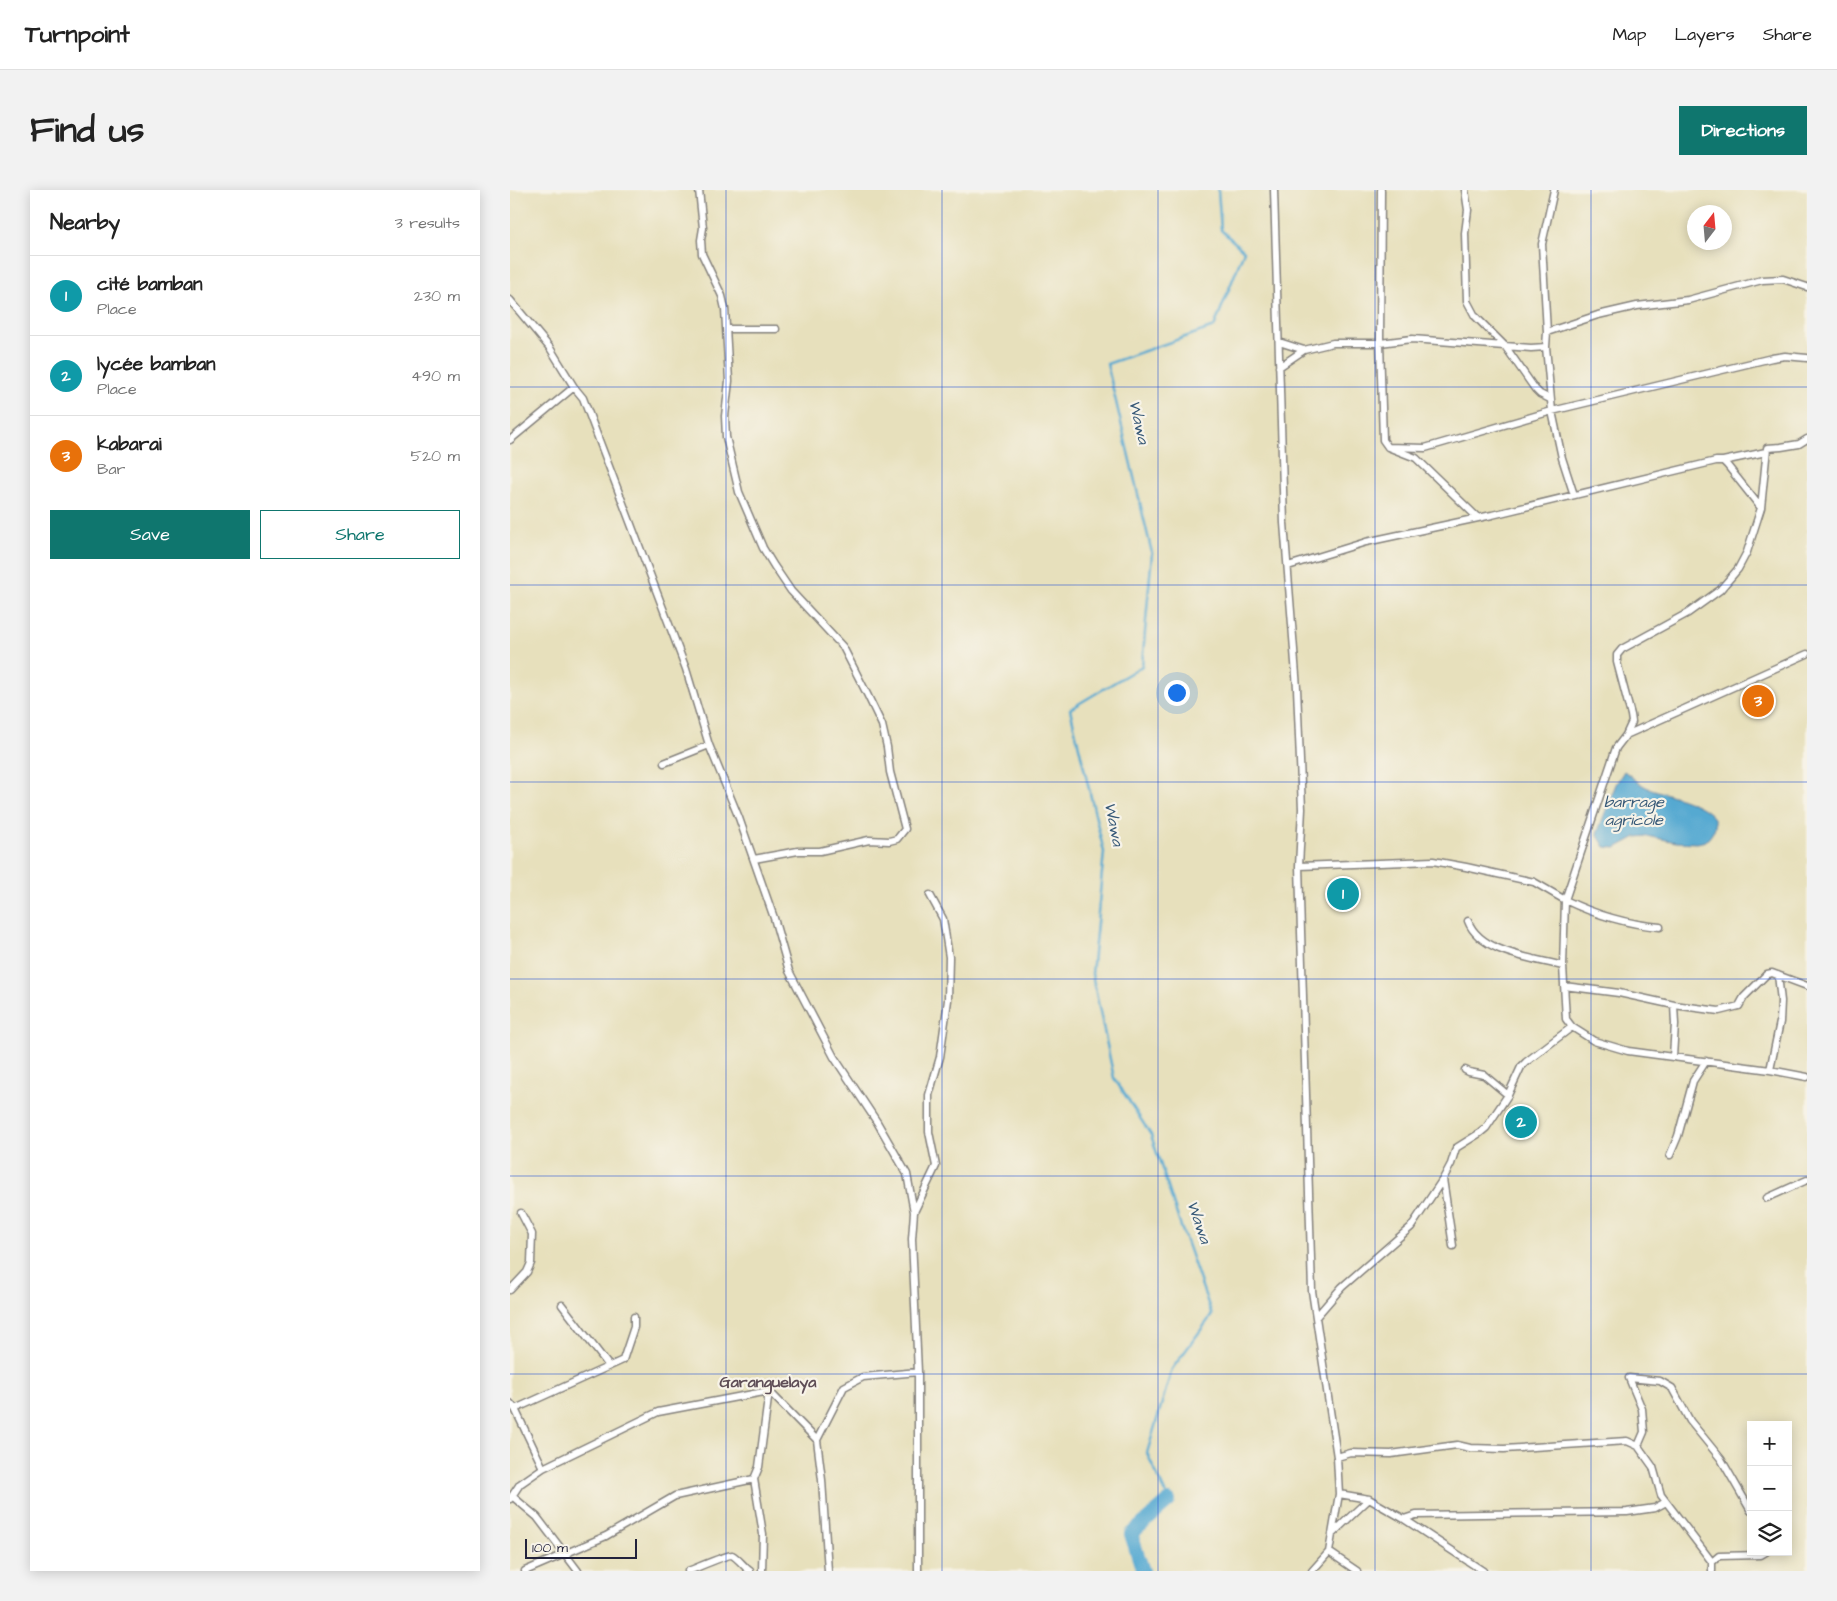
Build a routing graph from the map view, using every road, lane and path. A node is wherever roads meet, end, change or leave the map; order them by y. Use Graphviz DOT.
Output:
graph roads {
  1 [pos="700,190"];
  2 [pos="1274,190"];
  3 [pos="1380,190"];
  4 [pos="1465,190"];
  5 [pos="1554,190"];
  6 [pos="1807,287"];
  7 [pos="510,300"];
  8 [pos="727,329"];
  9 [pos="776,329"];
  10 [pos="1547,332"];
  11 [pos="1279,342"];
  12 [pos="1380,343"];
  13 [pos="1505,346"];
  14 [pos="1546,347"];
  15 [pos="1304,350"];
  16 [pos="1807,358"];
  17 [pos="1279,367"];
  18 [pos="574,387"];
  19 [pos="1550,399"];
  20 [pos="1552,411"];
  21 [pos="513,434"];
  22 [pos="1807,439"];
  23 [pos="510,440"];
  24 [pos="1388,447"];
  25 [pos="1766,452"];
  26 [pos="1723,462"];
  27 [pos="1574,495"];
  28 [pos="1761,508"];
  29 [pos="1478,518"];
  30 [pos="1288,566"];
  31 [pos="1807,654"];
  32 [pos="1626,735"];
  33 [pos="709,745"];
  34 [pos="664,763"];
  35 [pos="754,859"];
  36 [pos="1299,866"];
  37 [pos="930,895"];
  38 [pos="1565,900"];
  39 [pos="1468,920"];
  40 [pos="1660,928"];
  41 [pos="1563,966"];
  42 [pos="1778,975"];
  43 [pos="1564,986"];
  44 [pos="1807,986"];
  45 [pos="1674,1005"];
  46 [pos="1572,1027"];
  47 [pos="1673,1057"];
  48 [pos="1706,1061"];
  49 [pos="1465,1070"];
  50 [pos="1770,1070"];
  51 [pos="1807,1077"];
  52 [pos="1508,1095"];
  53 [pos="1670,1155"];
  54 [pos="1443,1179"];
  55 [pos="1807,1180"];
  56 [pos="1767,1198"];
  57 [pos="914,1212"];
  58 [pos="521,1213"];
  59 [pos="1453,1246"];
  60 [pos="510,1290"];
  61 [pos="562,1305"];
  62 [pos="634,1317"];
  63 [pos="1316,1317"];
  64 [pos="610,1366"];
  65 [pos="918,1372"];
  66 [pos="769,1391"];
  67 [pos="510,1403"];
  68 [pos="516,1409"];
  69 [pos="818,1440"];
  70 [pos="1638,1446"];
  71 [pos="1337,1458"];
  72 [pos="543,1468"];
  73 [pos="754,1479"];
  74 [pos="1339,1494"];
  75 [pos="511,1497"];
  76 [pos="1369,1499"];
  77 [pos="1666,1502"];
  78 [pos="1747,1504"];
  79 [pos="1404,1519"];
  80 [pos="1332,1534"];
  81 [pos="1329,1552"];
  82 [pos="566,1554"];
  83 [pos="1747,1555"];
  84 [pos="1712,1562"];
  85 [pos="525,1571"];
  86 [pos="578,1571"];
  87 [pos="688,1571"];
  88 [pos="750,1571"];
  89 [pos="762,1571"];
  90 [pos="828,1571"];
  91 [pos="918,1571"];
  92 [pos="1312,1571"];
  93 [pos="1357,1571"];
  94 [pos="1483,1571"];
  95 [pos="1712,1571"];
  1 -- 8 [label="street"];
  2 -- 11 [label="street"];
  3 -- 12 [label="street"];
  4 -- 13 [label="street"];
  5 -- 10 [label="street"];
  6 -- 10 [label="street"];
  7 -- 18 [label="street"];
  8 -- 9 [label="street"];
  8 -- 35 [label="street"];
  10 -- 14 [label="street"];
  11 -- 15 [label="street"];
  11 -- 17 [label="street"];
  12 -- 13 [label="street"];
  12 -- 15 [label="street"];
  12 -- 24 [label="street"];
  13 -- 14 [label="street"];
  13 -- 19 [label="street"];
  14 -- 19 [label="street"];
  15 -- 17 [label="street"];
  16 -- 20 [label="street"];
  17 -- 30 [label="street"];
  18 -- 21 [label="street"];
  18 -- 33 [label="street"];
  19 -- 20 [label="street"];
  20 -- 24 [label="street"];
  20 -- 27 [label="street"];
  21 -- 23 [label="street"];
  22 -- 25 [label="street"];
  24 -- 29 [label="street"];
  25 -- 26 [label="street"];
  25 -- 28 [label="street"];
  26 -- 27 [label="street"];
  26 -- 28 [label="street"];
  27 -- 29 [label="street"];
  28 -- 32 [label="street"];
  29 -- 30 [label="street"];
  30 -- 36 [label="street"];
  31 -- 32 [label="street"];
  32 -- 38 [label="street"];
  33 -- 34 [label="street"];
  33 -- 35 [label="street"];
  35 -- 57 [label="street"];
  36 -- 38 [label="street"];
  36 -- 63 [label="street"];
  37 -- 57 [label="street"];
  38 -- 40 [label="street"];
  38 -- 41 [label="street"];
  39 -- 41 [label="street"];
  41 -- 43 [label="street"];
  42 -- 44 [label="street"];
  42 -- 45 [label="street"];
  42 -- 50 [label="street"];
  43 -- 45 [label="street"];
  43 -- 46 [label="street"];
  45 -- 47 [label="street"];
  46 -- 47 [label="street"];
  46 -- 52 [label="street"];
  47 -- 48 [label="street"];
  48 -- 50 [label="street"];
  48 -- 53 [label="street"];
  49 -- 52 [label="street"];
  50 -- 51 [label="street"];
  52 -- 54 [label="street"];
  54 -- 59 [label="street"];
  54 -- 63 [label="street"];
  55 -- 56 [label="street"];
  57 -- 65 [label="street"];
  58 -- 60 [label="street"];
  61 -- 64 [label="street"];
  62 -- 64 [label="street"];
  63 -- 71 [label="street"];
  64 -- 68 [label="street"];
  65 -- 69 [label="street"];
  65 -- 91 [label="street"];
  66 -- 69 [label="street"];
  66 -- 72 [label="street"];
  66 -- 73 [label="street"];
  67 -- 68 [label="street"];
  68 -- 72 [label="street"];
  69 -- 90 [label="street"];
  70 -- 71 [label="street"];
  70 -- 77 [label="street"];
  70 -- 78 [label="street"];
  71 -- 74 [label="street"];
  72 -- 75 [label="street"];
  73 -- 82 [label="street"];
  73 -- 89 [label="street"];
  74 -- 76 [label="street"];
  74 -- 80 [label="street"];
  75 -- 82 [label="street"];
  76 -- 79 [label="street"];
  76 -- 80 [label="street"];
  77 -- 79 [label="street"];
  77 -- 84 [label="street"];
  79 -- 94 [label="street"];
  80 -- 81 [label="street"];
  81 -- 92 [label="street"];
  81 -- 93 [label="street"];
  82 -- 85 [label="street"];
  82 -- 86 [label="street"];
  83 -- 84 [label="street"];
  84 -- 95 [label="street"];
  87 -- 88 [label="street"];
}
